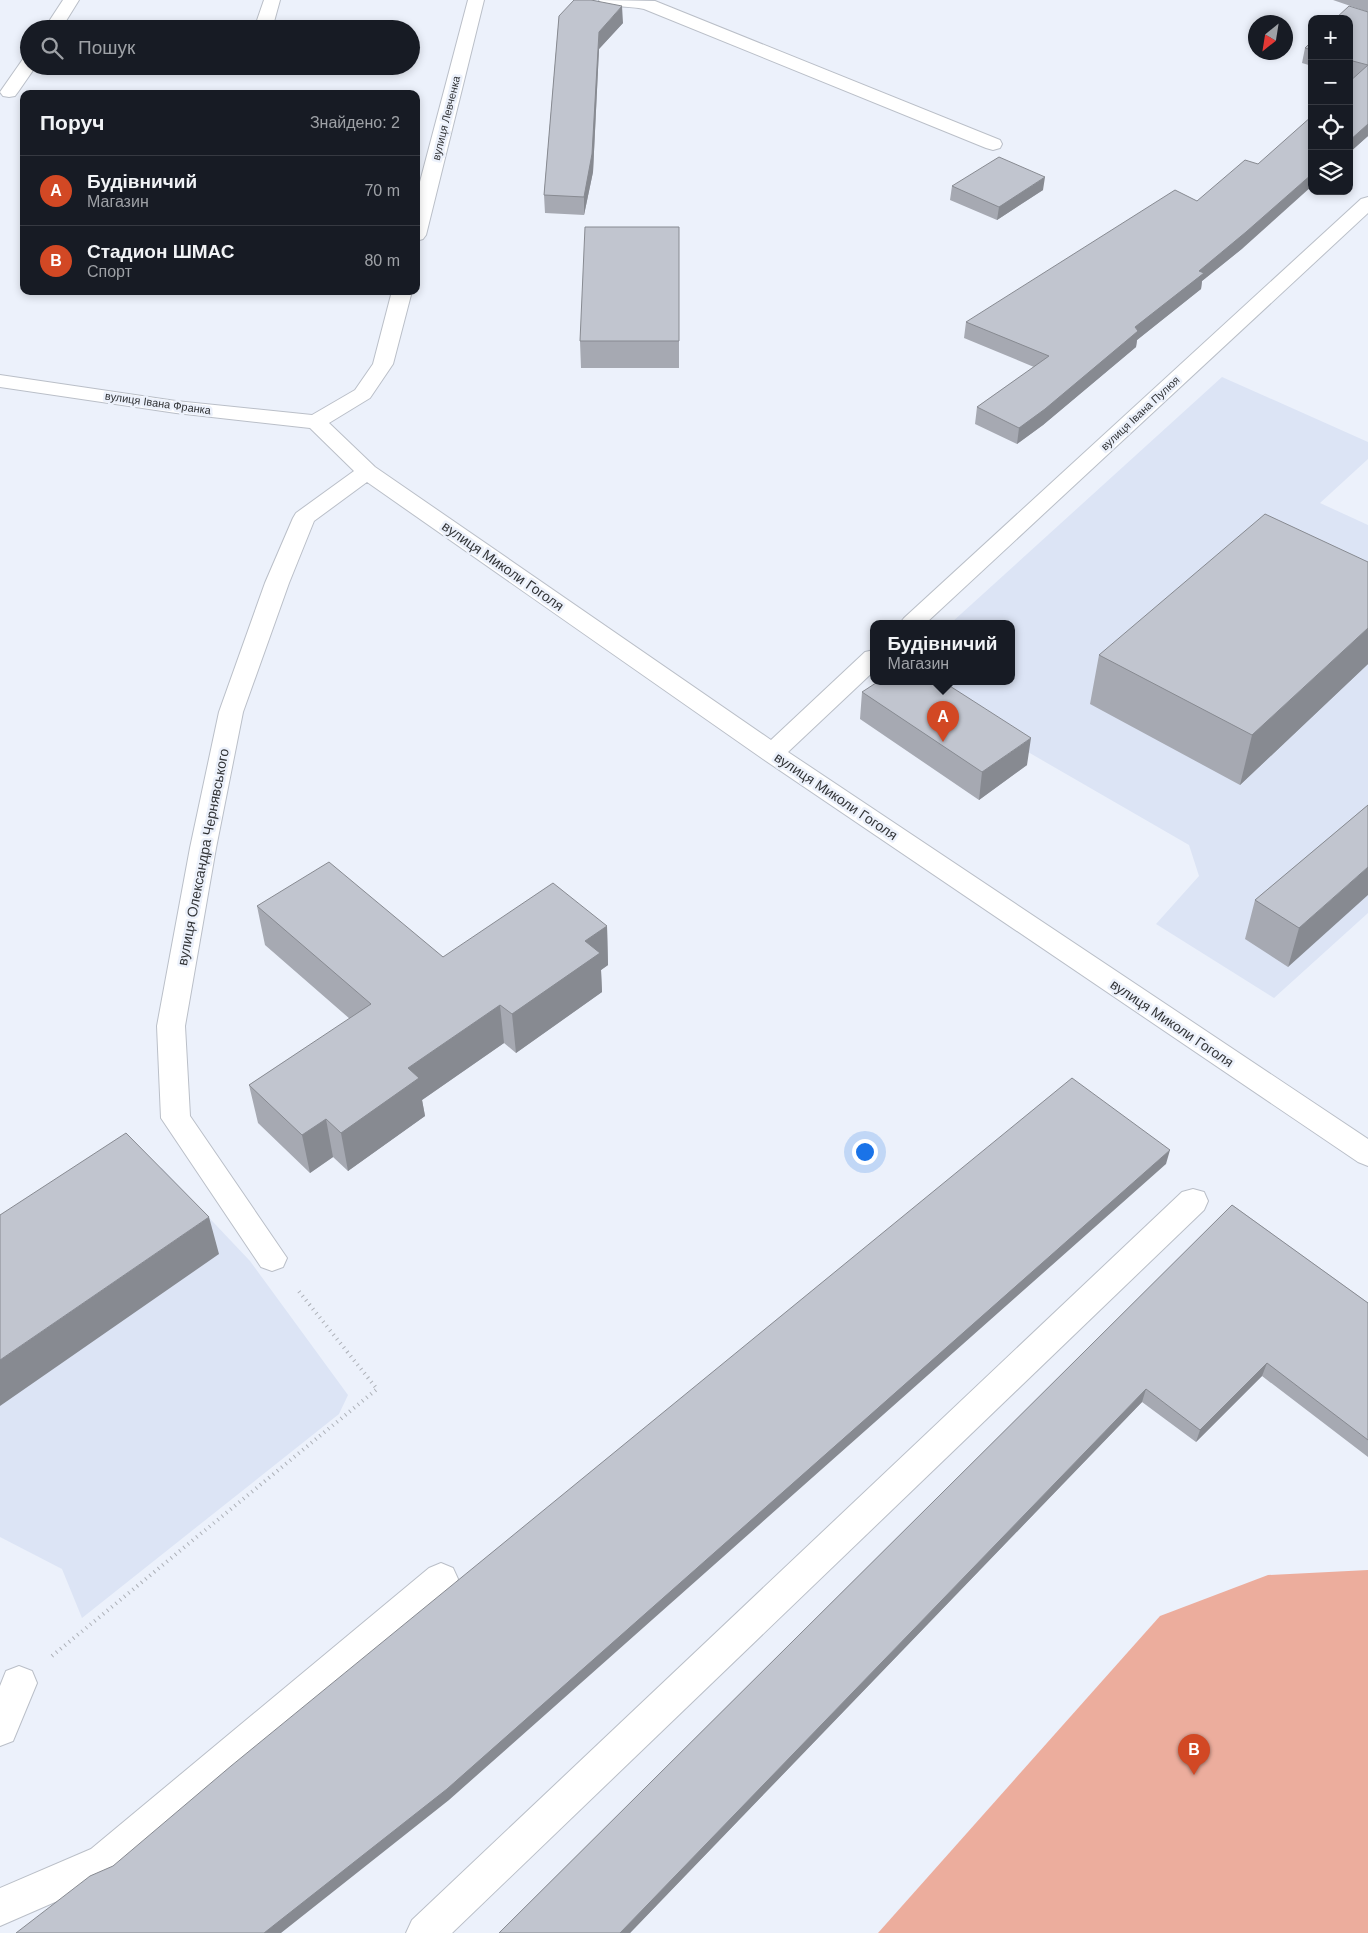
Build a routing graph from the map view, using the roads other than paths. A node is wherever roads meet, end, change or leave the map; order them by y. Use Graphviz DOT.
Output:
graph roads {
  1 [pos="71,0"];
  2 [pos="272,0"];
  3 [pos="476,0"];
  4 [pos="607,0"];
  5 [pos="58,20"];
  6 [pos="266,20"];
  7 [pos="21,75"];
  8 [pos="9,92"];
  9 [pos="993,144"];
  10 [pos="1368,203"];
  11 [pos="420,220"];
  12 [pos="401,295"];
  13 [pos="0,381"];
  14 [pos="316,422"];
  15 [pos="367,472"];
  16 [pos="915,620"];
  17 [pos="870,662"];
  18 [pos="772,753"];
  19 [pos="1368,1154"];
  20 [pos="1193,1201"];
  21 [pos="272,1258"];
  22 [pos="441,1579"];
  23 [pos="19,1683"];
  24 [pos="0,1729"];
  25 [pos="0,1907"];
  26 [pos="425,1933"];
  1 -- 5 [label="street"];
  2 -- 6 [label="street"];
  3 -- 11 [label="street, вулиця Левченка"];
  4 -- 9 [label="street"];
  7 -- 8 [label="street"];
  10 -- 16 [label="street, вулиця Івана Пулюя"];
  12 -- 14 [label="street"];
  13 -- 14 [label="street, вулиця Івана Франка"];
  14 -- 15 [label="street, вулиця Миколи Гоголя"];
  15 -- 18 [label="street, вулиця Миколи Гоголя"];
  15 -- 21 [label="street, вулиця Олександра Чернявського"];
  17 -- 18 [label="street"];
  18 -- 19 [label="street, вулиця Миколи Гоголя"];
  20 -- 26 [label="street"];
  22 -- 25 [label="street"];
  23 -- 24 [label="street"];
}
